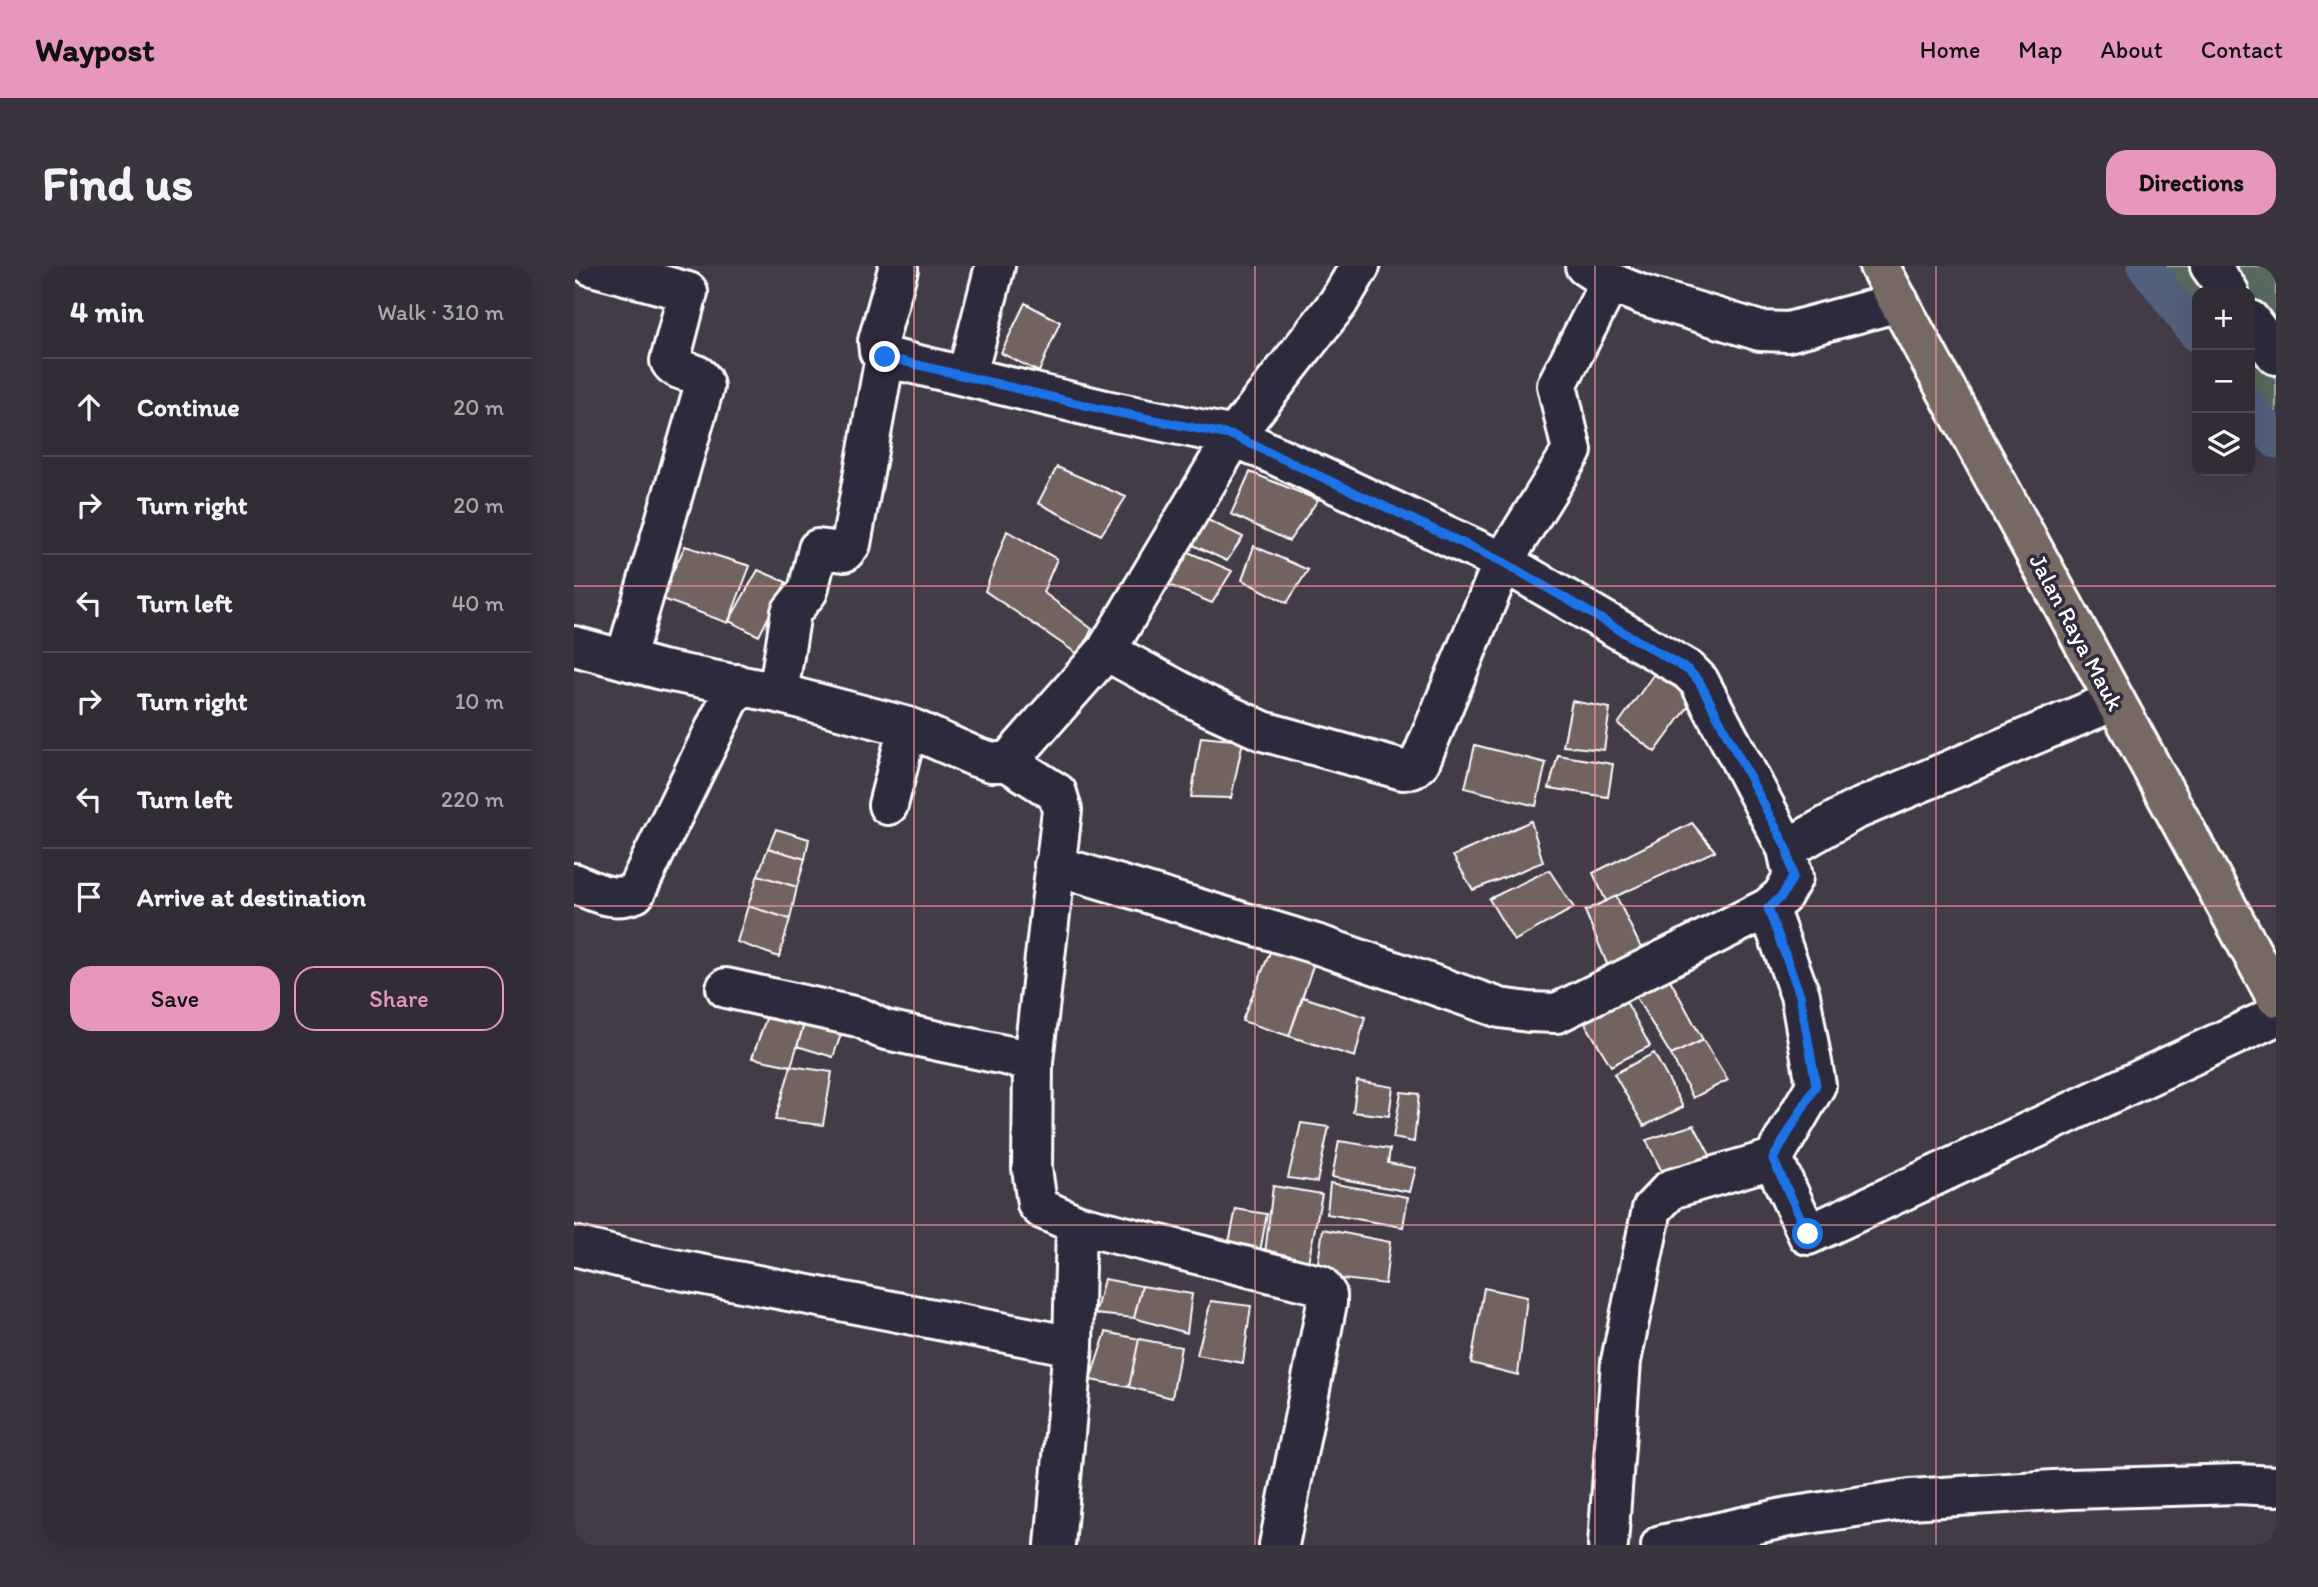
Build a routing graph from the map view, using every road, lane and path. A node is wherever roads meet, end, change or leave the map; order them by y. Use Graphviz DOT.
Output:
graph roads {
  1 [pos="592,266"];
  2 [pos="995,266"];
  3 [pos="1360,266"];
  4 [pos="1879,266"];
  5 [pos="2210,266"];
  6 [pos="898,269"];
  7 [pos="1597,274"];
  8 [pos="695,279"];
  9 [pos="2225,287"];
  10 [pos="1899,302"];
  11 [pos="2255,327"];
  12 [pos="2276,355"];
  13 [pos="885,357"];
  14 [pos="967,376"];
  15 [pos="1234,436"];
  16 [pos="1503,562"];
  17 [pos="574,646"];
  18 [pos="1106,651"];
  19 [pos="625,660"];
  20 [pos="737,684"];
  21 [pos="778,693"];
  22 [pos="2114,701"];
  23 [pos="908,727"];
  24 [pos="1008,762"];
  25 [pos="888,805"];
  26 [pos="1787,849"];
  27 [pos="1054,865"];
  28 [pos="574,883"];
  29 [pos="1768,908"];
  30 [pos="726,988"];
  31 [pos="2276,997"];
  32 [pos="2276,1016"];
  33 [pos="1033,1061"];
  34 [pos="1773,1159"];
  35 [pos="1076,1224"];
  36 [pos="574,1246"];
  37 [pos="1073,1346"];
  38 [pos="2276,1486"];
  39 [pos="1055,1545"];
  40 [pos="1279,1545"];
  41 [pos="1608,1545"];
  42 [pos="1661,1545"];
  1 -- 8 [label="street"];
  2 -- 14 [label="street"];
  3 -- 15 [label="street"];
  4 -- 10 [label="main road, Jalan Raya Mauk"];
  5 -- 9 [label="street"];
  6 -- 13 [label="street"];
  7 -- 10 [label="street"];
  7 -- 16 [label="street"];
  8 -- 19 [label="street"];
  10 -- 22 [label="main road, Jalan Raya Mauk"];
  11 -- 12 [label="street"];
  13 -- 14 [label="street"];
  13 -- 21 [label="street"];
  14 -- 15 [label="street"];
  15 -- 16 [label="street"];
  15 -- 18 [label="street"];
  16 -- 18 [label="street"];
  16 -- 26 [label="street"];
  17 -- 19 [label="street"];
  18 -- 24 [label="street"];
  19 -- 20 [label="street"];
  20 -- 21 [label="street"];
  20 -- 28 [label="street"];
  21 -- 23 [label="street"];
  22 -- 26 [label="street"];
  22 -- 31 [label="main road, Jalan Raya Mauk"];
  23 -- 24 [label="street"];
  23 -- 25 [label="street"];
  24 -- 27 [label="street"];
  26 -- 29 [label="street"];
  27 -- 29 [label="street"];
  27 -- 33 [label="street"];
  29 -- 34 [label="street"];
  30 -- 33 [label="street"];
  32 -- 34 [label="street"];
  33 -- 35 [label="street"];
  34 -- 41 [label="street"];
  35 -- 37 [label="street"];
  35 -- 40 [label="street"];
  36 -- 37 [label="street"];
  37 -- 39 [label="street"];
  38 -- 42 [label="street"];
}
